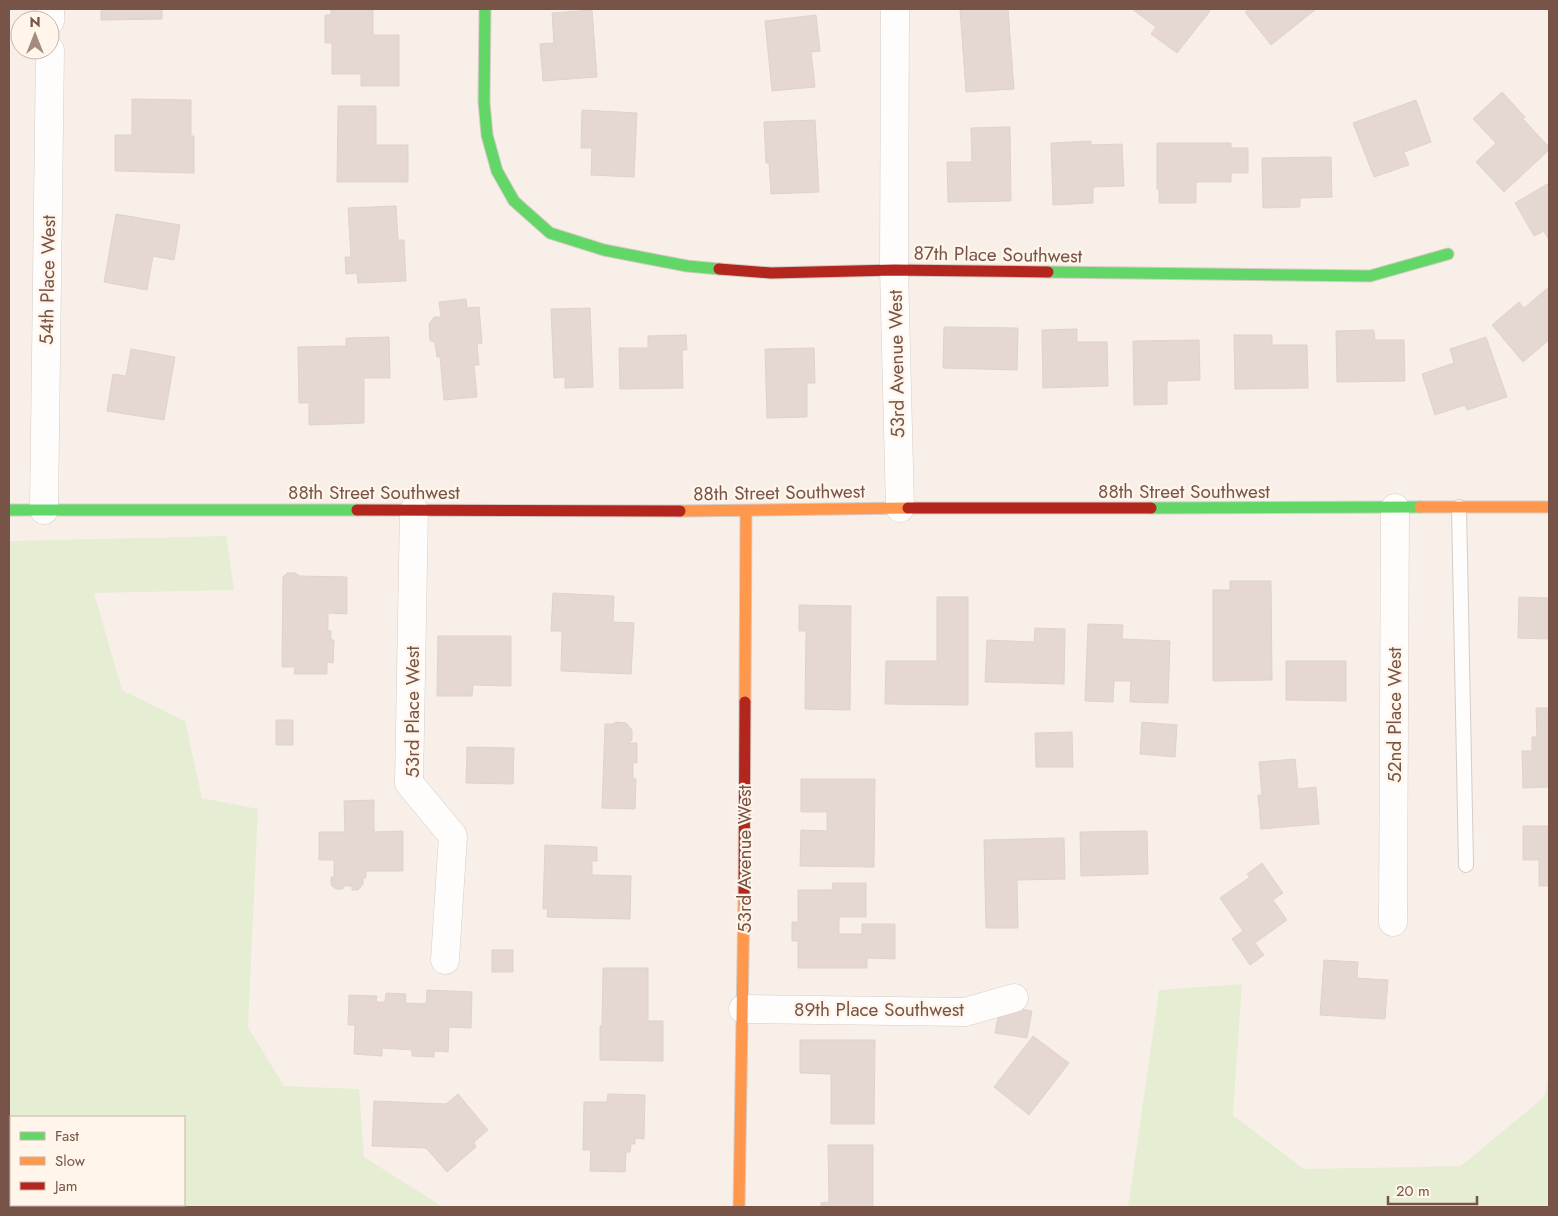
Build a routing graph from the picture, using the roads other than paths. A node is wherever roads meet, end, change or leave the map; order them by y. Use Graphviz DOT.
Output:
graph roads {
  1 [pos="485,9"];
  2 [pos="894,9"];
  3 [pos="50,60"];
  4 [pos="1448,254"];
  5 [pos="894,270"];
  6 [pos="1459,507"];
  7 [pos="1549,507"];
  8 [pos="900,508"];
  9 [pos="1395,508"];
  10 [pos="9,510"];
  11 [pos="44,510"];
  12 [pos="414,510"];
  13 [pos="746,511"];
  14 [pos="1466,865"];
  15 [pos="1393,922"];
  16 [pos="445,960"];
  17 [pos="1014,998"];
  18 [pos="743,1009"];
  19 [pos="739,1207"];
  1 -- 5 [label="street, 87th Place Southwest"];
  2 -- 5 [label="street, 53rd Avenue West"];
  3 -- 11 [label="street, 54th Place West"];
  4 -- 5 [label="street, 87th Place Southwest"];
  5 -- 8 [label="street, 53rd Avenue West"];
  6 -- 7 [label="street, 88th Street Southwest"];
  6 -- 9 [label="street, 88th Street Southwest"];
  6 -- 14 [label="lane"];
  8 -- 9 [label="street, 88th Street Southwest"];
  8 -- 13 [label="street, 88th Street Southwest"];
  9 -- 15 [label="street, 52nd Place West"];
  10 -- 11 [label="street, 88th Street Southwest"];
  11 -- 12 [label="street, 88th Street Southwest"];
  12 -- 13 [label="street, 88th Street Southwest"];
  12 -- 16 [label="street, 53rd Place West"];
  13 -- 18 [label="street, 53rd Avenue West"];
  17 -- 18 [label="street, 89th Place Southwest"];
  18 -- 19 [label="street, 53rd Avenue West"];
}
